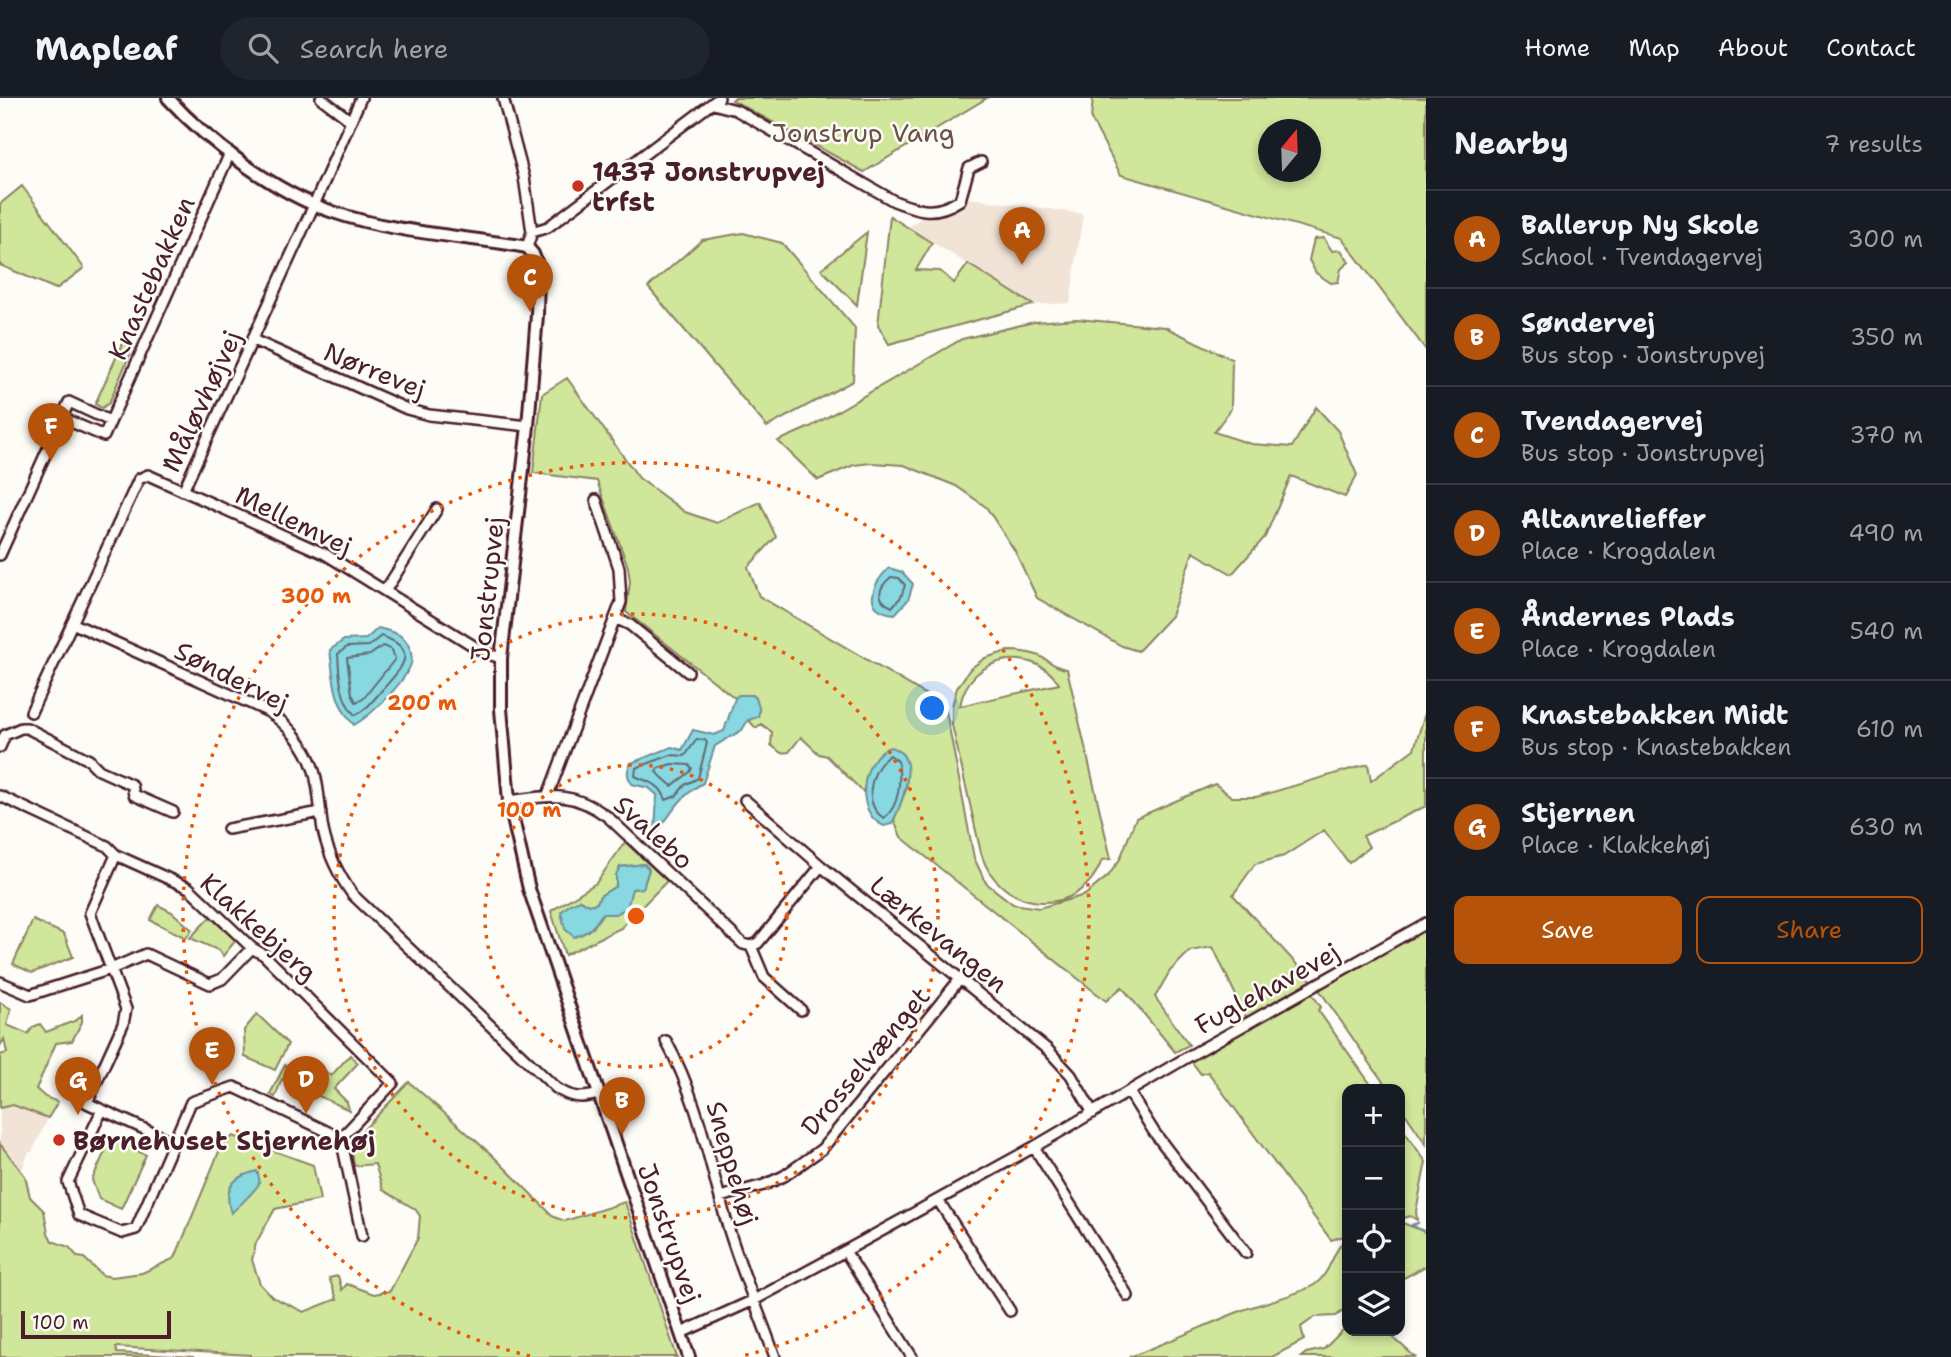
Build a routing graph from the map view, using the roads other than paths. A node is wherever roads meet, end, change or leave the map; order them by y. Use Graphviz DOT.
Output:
graph roads {
  1 [pos="168,98"];
  2 [pos="321,98"];
  3 [pos="361,98"];
  4 [pos="503,98"];
  5 [pos="716,101"];
  6 [pos="351,121"];
  7 [pos="230,153"];
  8 [pos="981,162"];
  9 [pos="314,205"];
  10 [pos="532,232"];
  11 [pos="527,247"];
  12 [pos="253,340"];
  13 [pos="62,418"];
  14 [pos="110,421"];
  15 [pos="528,426"];
  16 [pos="183,491"];
  17 [pos="596,500"];
  18 [pos="436,509"];
  19 [pos="0,555"];
  20 [pos="385,591"];
  21 [pos="617,619"];
  22 [pos="72,624"];
  23 [pos="501,658"];
  24 [pos="688,672"];
  25 [pos="31,712"];
  26 [pos="0,747"];
  27 [pos="548,795"];
  28 [pos="0,796"];
  29 [pos="744,800"];
  30 [pos="509,801"];
  31 [pos="173,812"];
  32 [pos="321,812"];
  33 [pos="228,829"];
  34 [pos="116,855"];
  35 [pos="821,866"];
  36 [pos="1426,923"];
  37 [pos="751,946"];
  38 [pos="253,948"];
  39 [pos="111,969"];
  40 [pos="960,979"];
  41 [pos="0,982"];
  42 [pos="801,1010"];
  43 [pos="666,1041"];
  44 [pos="1129,1092"];
  45 [pos="599,1094"];
  46 [pos="102,1110"];
  47 [pos="1093,1113"];
  48 [pos="341,1138"];
  49 [pos="173,1142"];
  50 [pos="1034,1147"];
  51 [pos="720,1197"];
  52 [pos="938,1200"];
  53 [pos="362,1236"];
  54 [pos="845,1251"];
  55 [pos="1246,1253"];
  56 [pos="1128,1296"];
  57 [pos="754,1300"];
  58 [pos="1010,1311"];
  59 [pos="681,1333"];
  60 [pos="689,1357"];
  61 [pos="775,1357"];
  62 [pos="912,1357"];
  1 -- 7 [label="street"];
  2 -- 6 [label="street"];
  3 -- 6 [label="street, Måløvhøjvej"];
  4 -- 10 [label="street"];
  5 -- 8 [label="street"];
  5 -- 10 [label="street"];
  6 -- 9 [label="street, Måløvhøjvej"];
  7 -- 9 [label="street"];
  7 -- 14 [label="street, Knastebakken"];
  9 -- 11 [label="street"];
  9 -- 12 [label="street, Måløvhøjvej"];
  10 -- 11 [label="street"];
  11 -- 15 [label="street, Jonstrupvej"];
  12 -- 15 [label="street, Nørrevej"];
  12 -- 16 [label="street, Måløvhøjvej"];
  13 -- 14 [label="street"];
  13 -- 14 [label="street"];
  13 -- 19 [label="street"];
  15 -- 23 [label="street, Jonstrupvej"];
  16 -- 20 [label="street, Mellemvej"];
  16 -- 22 [label="street, Måløvhøjvej"];
  17 -- 21 [label="street"];
  18 -- 20 [label="street"];
  20 -- 23 [label="street, Mellemvej"];
  21 -- 24 [label="street"];
  21 -- 27 [label="street"];
  22 -- 25 [label="street, Måløvhøjvej"];
  22 -- 32 [label="street, Søndervej"];
  23 -- 30 [label="street, Jonstrupvej"];
  26 -- 31 [label="street"];
  27 -- 30 [label="street, Svalebo"];
  27 -- 37 [label="street, Svalebo"];
  28 -- 34 [label="street, Klakkebjerg"];
  29 -- 35 [label="street, Lærkevangen"];
  30 -- 45 [label="street, Jonstrupvej"];
  32 -- 33 [label="street"];
  32 -- 45 [label="street, Søndervej"];
  34 -- 38 [label="street, Klakkebjerg"];
  34 -- 39 [label="street"];
  35 -- 37 [label="street"];
  35 -- 40 [label="street, Lærkevangen"];
  36 -- 44 [label="street, Fuglehavevej"];
  37 -- 42 [label="street, Svalebo"];
  38 -- 39 [label="street"];
  38 -- 48 [label="street, Klakkebjerg"];
  39 -- 41 [label="street"];
  39 -- 46 [label="street"];
  40 -- 47 [label="street, Lærkevangen"];
  40 -- 51 [label="street, Drosselvænget"];
  43 -- 51 [label="street, Sneppehøj"];
  44 -- 47 [label="street, Fuglehavevej"];
  44 -- 55 [label="street"];
  45 -- 59 [label="street, Jonstrupvej"];
  46 -- 49 [label="street"];
  46 -- 49 [label="street"];
  47 -- 50 [label="street, Fuglehavevej"];
  48 -- 49 [label="street"];
  48 -- 53 [label="street"];
  50 -- 52 [label="street, Fuglehavevej"];
  50 -- 56 [label="street"];
  51 -- 57 [label="street, Sneppehøj"];
  52 -- 54 [label="street, Fuglehavevej"];
  52 -- 58 [label="street"];
  54 -- 57 [label="street, Fuglehavevej"];
  54 -- 62 [label="street"];
  57 -- 59 [label="street, Fuglehavevej"];
  57 -- 61 [label="street"];
  59 -- 60 [label="street, Jonstrupvej"];
}
